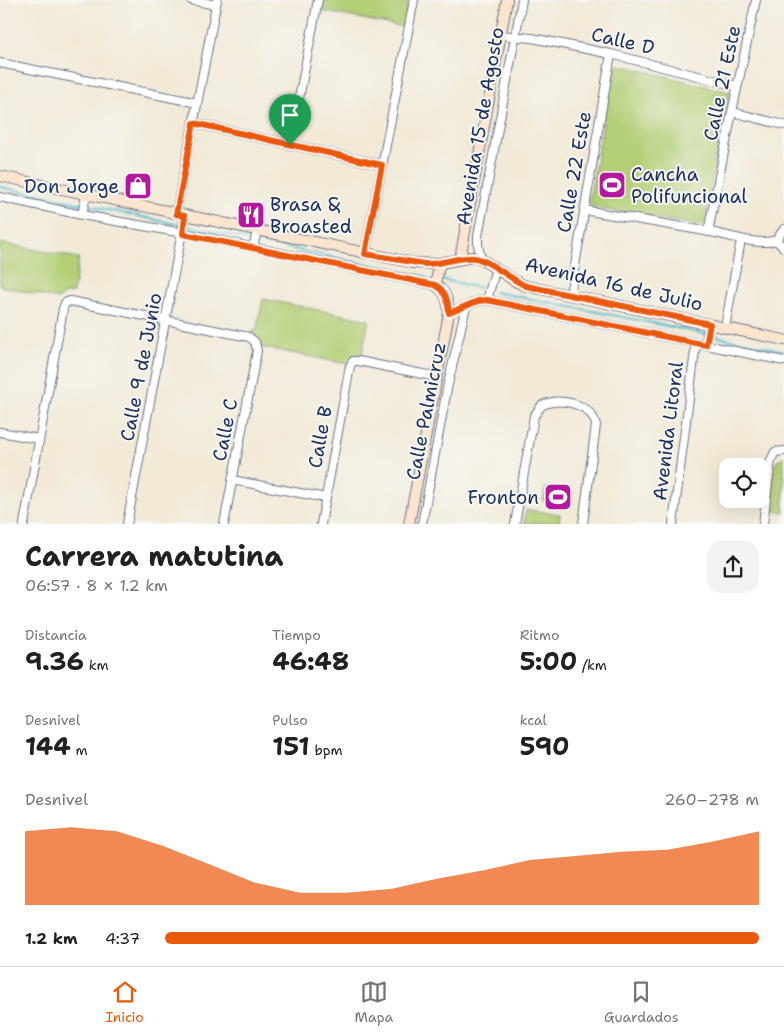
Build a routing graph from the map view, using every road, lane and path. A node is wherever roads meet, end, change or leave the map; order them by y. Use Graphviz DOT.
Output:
graph roads {
  1 [pos="191,0"];
  2 [pos="318,0"];
  3 [pos="414,0"];
  4 [pos="507,0"];
  5 [pos="522,0"];
  6 [pos="756,0"];
  7 [pos="216,3"];
  8 [pos="500,35"];
  9 [pos="514,35"];
  10 [pos="610,54"];
  11 [pos="0,63"];
  12 [pos="737,86"];
  13 [pos="198,103"];
  14 [pos="732,112"];
  15 [pos="194,123"];
  16 [pos="784,125"];
  17 [pos="290,145"];
  18 [pos="382,165"];
  19 [pos="0,176"];
  20 [pos="0,197"];
  21 [pos="84,205"];
  22 [pos="584,210"];
  23 [pos="182,217"];
  24 [pos="784,229"];
  25 [pos="183,231"];
  26 [pos="708,232"];
  27 [pos="256,233"];
  28 [pos="741,240"];
  29 [pos="776,240"];
  30 [pos="254,246"];
  31 [pos="784,248"];
  32 [pos="365,254"];
  33 [pos="460,259"];
  34 [pos="481,259"];
  35 [pos="496,268"];
  36 [pos="437,276"];
  37 [pos="570,294"];
  38 [pos="488,297"];
  39 [pos="466,306"];
  40 [pos="449,313"];
  41 [pos="166,320"];
  42 [pos="709,326"];
  43 [pos="725,327"];
  44 [pos="784,340"];
  45 [pos="706,342"];
  46 [pos="696,343"];
  47 [pos="784,361"];
  48 [pos="437,376"];
  49 [pos="0,432"];
  50 [pos="39,439"];
  51 [pos="784,451"];
  52 [pos="232,480"];
  53 [pos="326,498"];
  54 [pos="24,524"];
  55 [pos="127,524"];
  56 [pos="224,524"];
  57 [pos="321,524"];
  58 [pos="409,524"];
  59 [pos="422,524"];
  60 [pos="515,524"];
  61 [pos="583,524"];
  62 [pos="673,524"];
  63 [pos="763,524"];
  1 -- 7 [label="street"];
  2 -- 17 [label="street"];
  3 -- 18 [label="street"];
  4 -- 8 [label="street, Avenida 15 de Agosto"];
  5 -- 9 [label="street, Avenida 15 de Agosto"];
  6 -- 12 [label="street, Calle 21 Este"];
  7 -- 13 [label="street, Calle 9 de Junio"];
  8 -- 9 [label="street, Calle D"];
  8 -- 33 [label="street, Avenida 15 de Agosto"];
  9 -- 10 [label="street, Calle D"];
  9 -- 34 [label="street, Avenida 15 de Agosto"];
  10 -- 12 [label="street, Calle D"];
  10 -- 22 [label="street, Calle 22 Este"];
  11 -- 13 [label="street"];
  12 -- 14 [label="street, Calle 21 Este"];
  13 -- 15 [label="street, Calle 9 de Junio"];
  14 -- 16 [label="street"];
  14 -- 26 [label="street, Calle 21 Este"];
  15 -- 17 [label="street"];
  15 -- 23 [label="street, Calle 9 de Junio"];
  17 -- 18 [label="street"];
  18 -- 32 [label="street"];
  19 -- 21 [label="street"];
  20 -- 21 [label="street"];
  21 -- 23 [label="street"];
  21 -- 25 [label="street"];
  22 -- 26 [label="street"];
  22 -- 37 [label="street, Calle 22 Este"];
  23 -- 25 [label="street, Calle 9 de Junio"];
  23 -- 27 [label="street"];
  24 -- 29 [label="street"];
  25 -- 30 [label="street"];
  25 -- 41 [label="street, Calle 9 de Junio"];
  26 -- 28 [label="street"];
  27 -- 30 [label="street"];
  27 -- 32 [label="street"];
  28 -- 29 [label="street"];
  28 -- 43 [label="street"];
  29 -- 31 [label="street"];
  30 -- 36 [label="street"];
  32 -- 36 [label="street"];
  33 -- 34 [label="street"];
  33 -- 36 [label="street"];
  34 -- 35 [label="street, Avenida 16 de Julio"];
  35 -- 37 [label="street, Avenida 16 de Julio"];
  35 -- 38 [label="street"];
  36 -- 40 [label="street"];
  37 -- 42 [label="street, Avenida 16 de Julio"];
  38 -- 39 [label="street, Avenida 16 de Julio"];
  38 -- 46 [label="street, Avenida 16 de Julio"];
  39 -- 40 [label="street, Avenida 16 de Julio"];
  39 -- 59 [label="street, Calle Palmicruz"];
  40 -- 48 [label="street, Calle Palmicruz"];
  41 -- 50 [label="street"];
  41 -- 52 [label="street, Calle C"];
  41 -- 55 [label="street, Calle 9 de Junio"];
  42 -- 43 [label="street, Avenida 16 de Julio"];
  42 -- 45 [label="street"];
  43 -- 44 [label="street, Avenida 16 de Julio"];
  45 -- 46 [label="street, Avenida 16 de Julio"];
  45 -- 47 [label="street, Avenida 16 de Julio"];
  46 -- 62 [label="street, Avenida Litoral"];
  48 -- 53 [label="street, Calle B"];
  48 -- 58 [label="street, Calle Palmicruz"];
  49 -- 50 [label="street"];
  50 -- 54 [label="street"];
  51 -- 63 [label="street"];
  52 -- 53 [label="street"];
  52 -- 56 [label="street, Calle C"];
  53 -- 57 [label="street, Calle B"];
  60 -- 61 [label="street"];
}
